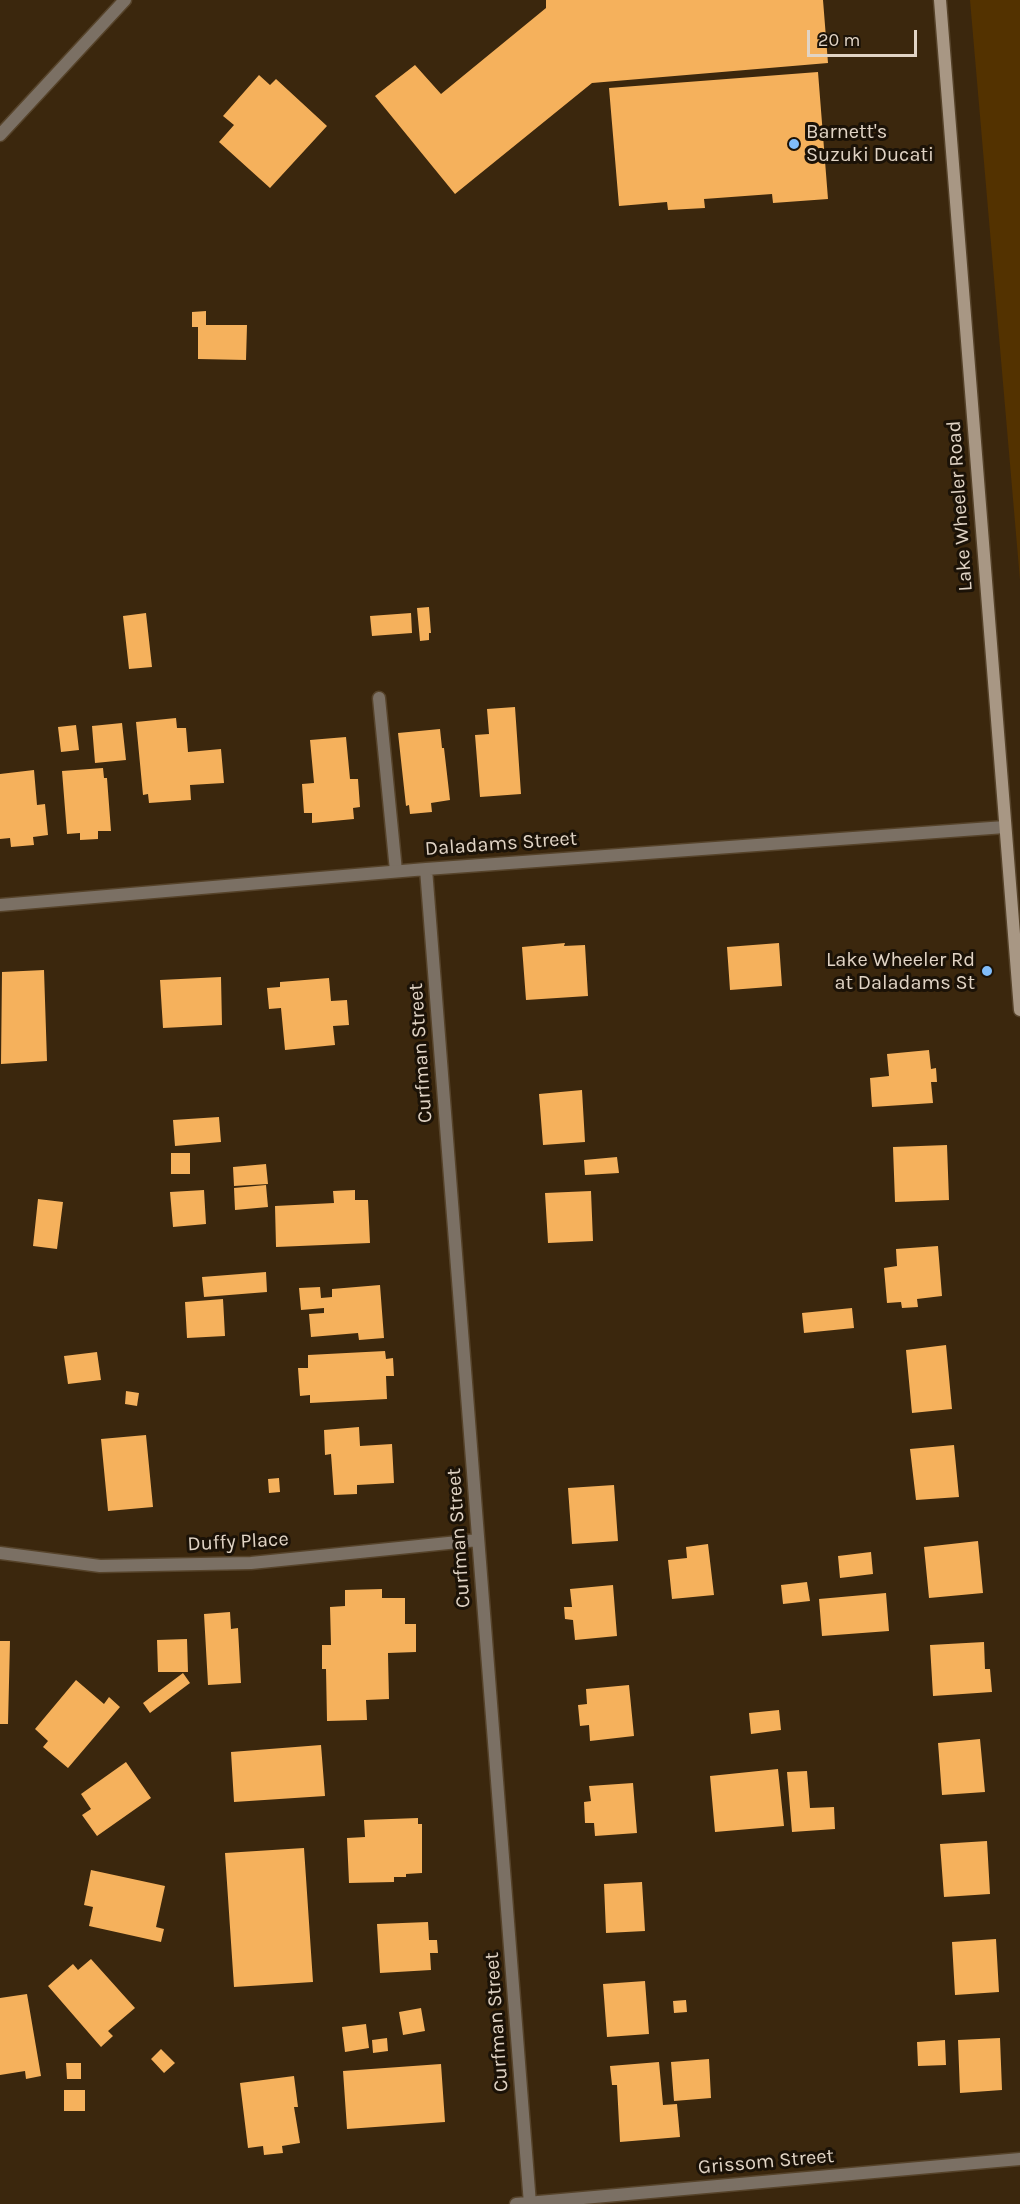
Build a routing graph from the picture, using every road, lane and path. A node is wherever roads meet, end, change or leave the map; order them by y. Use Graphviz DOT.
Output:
graph roads {
  1 [pos="125,0"];
  2 [pos="940,0"];
  3 [pos="0,135"];
  4 [pos="379,698"];
  5 [pos="1005,827"];
  6 [pos="426,869"];
  7 [pos="396,871"];
  8 [pos="0,905"];
  9 [pos="1020,1010"];
  10 [pos="478,1540"];
  11 [pos="0,1553"];
  12 [pos="1020,2160"];
  13 [pos="530,2203"];
  14 [pos="516,2204"];
  1 -- 3 [label="street"];
  2 -- 5 [label="main road, Lake Wheeler Road"];
  4 -- 7 [label="street"];
  5 -- 6 [label="street, Daladams Street"];
  5 -- 9 [label="main road, Lake Wheeler Road"];
  6 -- 7 [label="street, Daladams Street"];
  6 -- 10 [label="street, Curfman Street"];
  7 -- 8 [label="street, Daladams Street"];
  10 -- 11 [label="street, Duffy Place"];
  10 -- 13 [label="street, Curfman Street"];
  12 -- 13 [label="street, Grissom Street"];
  13 -- 14 [label="street, Grissom Street"];
}
